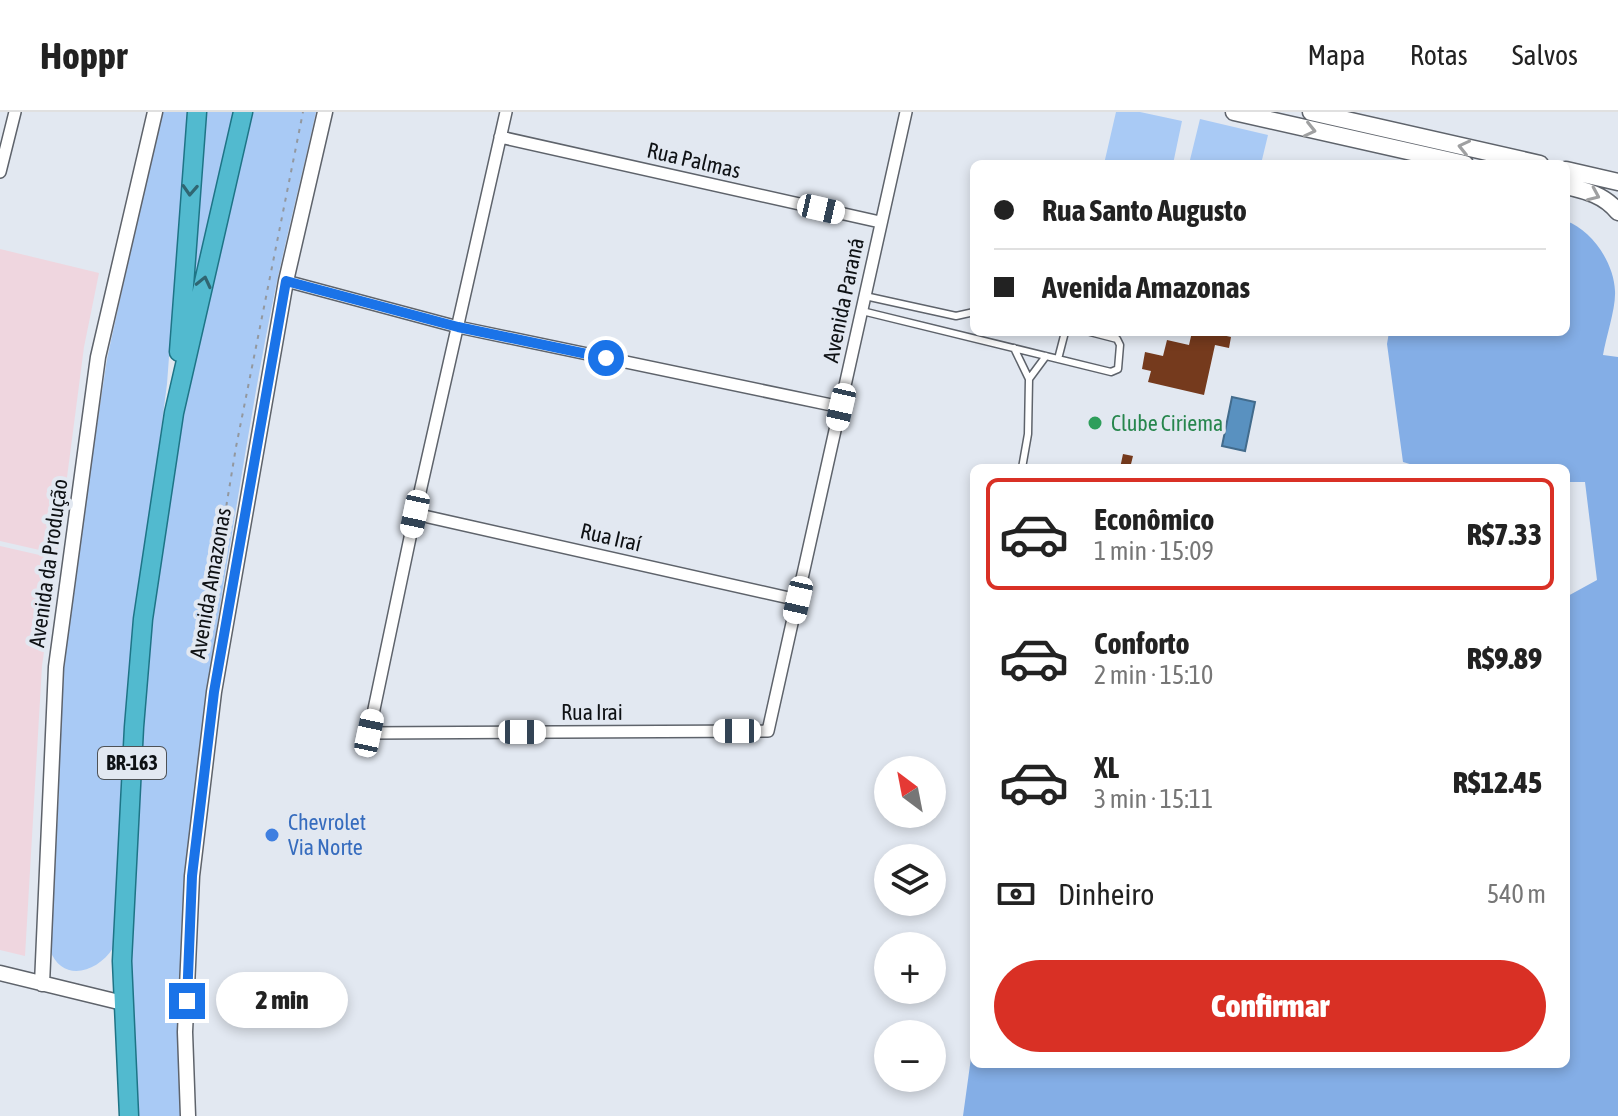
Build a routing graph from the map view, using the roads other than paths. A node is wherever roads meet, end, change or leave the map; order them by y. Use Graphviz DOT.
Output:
graph roads {
  1 [pos="15,112"];
  2 [pos="155,112"];
  3 [pos="197,112"];
  4 [pos="243,112"];
  5 [pos="325,112"];
  6 [pos="506,112"];
  7 [pos="906,112"];
  8 [pos="1234,112"];
  9 [pos="1311,112"];
  10 [pos="500,137"];
  11 [pos="1447,160"];
  12 [pos="1522,160"];
  13 [pos="1570,171"];
  14 [pos="0,172"];
  15 [pos="1618,182"];
  16 [pos="1570,187"];
  17 [pos="1618,212"];
  18 [pos="880,222"];
  19 [pos="286,281"];
  20 [pos="865,296"];
  21 [pos="910,306"];
  22 [pos="862,311"];
  23 [pos="970,313"];
  24 [pos="907,322"];
  25 [pos="458,327"];
  26 [pos="1064,336"];
  27 [pos="1105,336"];
  28 [pos="1014,348"];
  29 [pos="1046,356"];
  30 [pos="1058,359"];
  31 [pos="1029,379"];
  32 [pos="841,407"];
  33 [pos="174,413"];
  34 [pos="1023,464"];
  35 [pos="415,514"];
  36 [pos="798,600"];
  37 [pos="768,731"];
  38 [pos="0,973"];
  39 [pos="42,984"];
  40 [pos="123,1003"];
  41 [pos="129,1116"];
  42 [pos="188,1116"];
  1 -- 14 [label="street"];
  2 -- 39 [label="street, Avenida da Produção"];
  3 -- 33 [label="highway, BR-163, one-way"];
  33 -- 4 [label="highway, BR-163, one-way"];
  5 -- 19 [label="street, Avenida Amazonas"];
  6 -- 10 [label="street"];
  7 -- 18 [label="street, Avenida Paraná"];
  8 -- 11 [label="main road, one-way"];
  12 -- 9 [label="main road, one-way"];
  10 -- 18 [label="street, Rua Palmas"];
  10 -- 25 [label="street"];
  13 -- 15 [label="main road"];
  16 -- 17 [label="main road, one-way"];
  18 -- 20 [label="street, Avenida Paraná"];
  19 -- 25 [label="street"];
  19 -- 42 [label="street, Avenida Amazonas"];
  20 -- 21 [label="lane"];
  20 -- 22 [label="street, Avenida Paraná"];
  21 -- 23 [label="lane"];
  21 -- 24 [label="lane"];
  22 -- 24 [label="lane"];
  22 -- 32 [label="street, Avenida Paraná"];
  24 -- 28 [label="lane"];
  25 -- 32 [label="street"];
  25 -- 35 [label="street"];
  26 -- 30 [label="lane"];
  27 -- 30 [label="lane"];
  28 -- 29 [label="lane"];
  28 -- 31 [label="lane"];
  29 -- 30 [label="lane"];
  29 -- 31 [label="lane"];
  31 -- 34 [label="lane"];
  32 -- 36 [label="street, Avenida Paraná"];
  33 -- 40 [label="highway, BR-163"];
  35 -- 36 [label="street, Rua Iraí"];
  35 -- 37 [label="street, Rua Irai"];
  36 -- 37 [label="street, Avenida Paraná"];
  38 -- 39 [label="street"];
  39 -- 40 [label="street"];
  40 -- 41 [label="highway, BR-163"];
}
